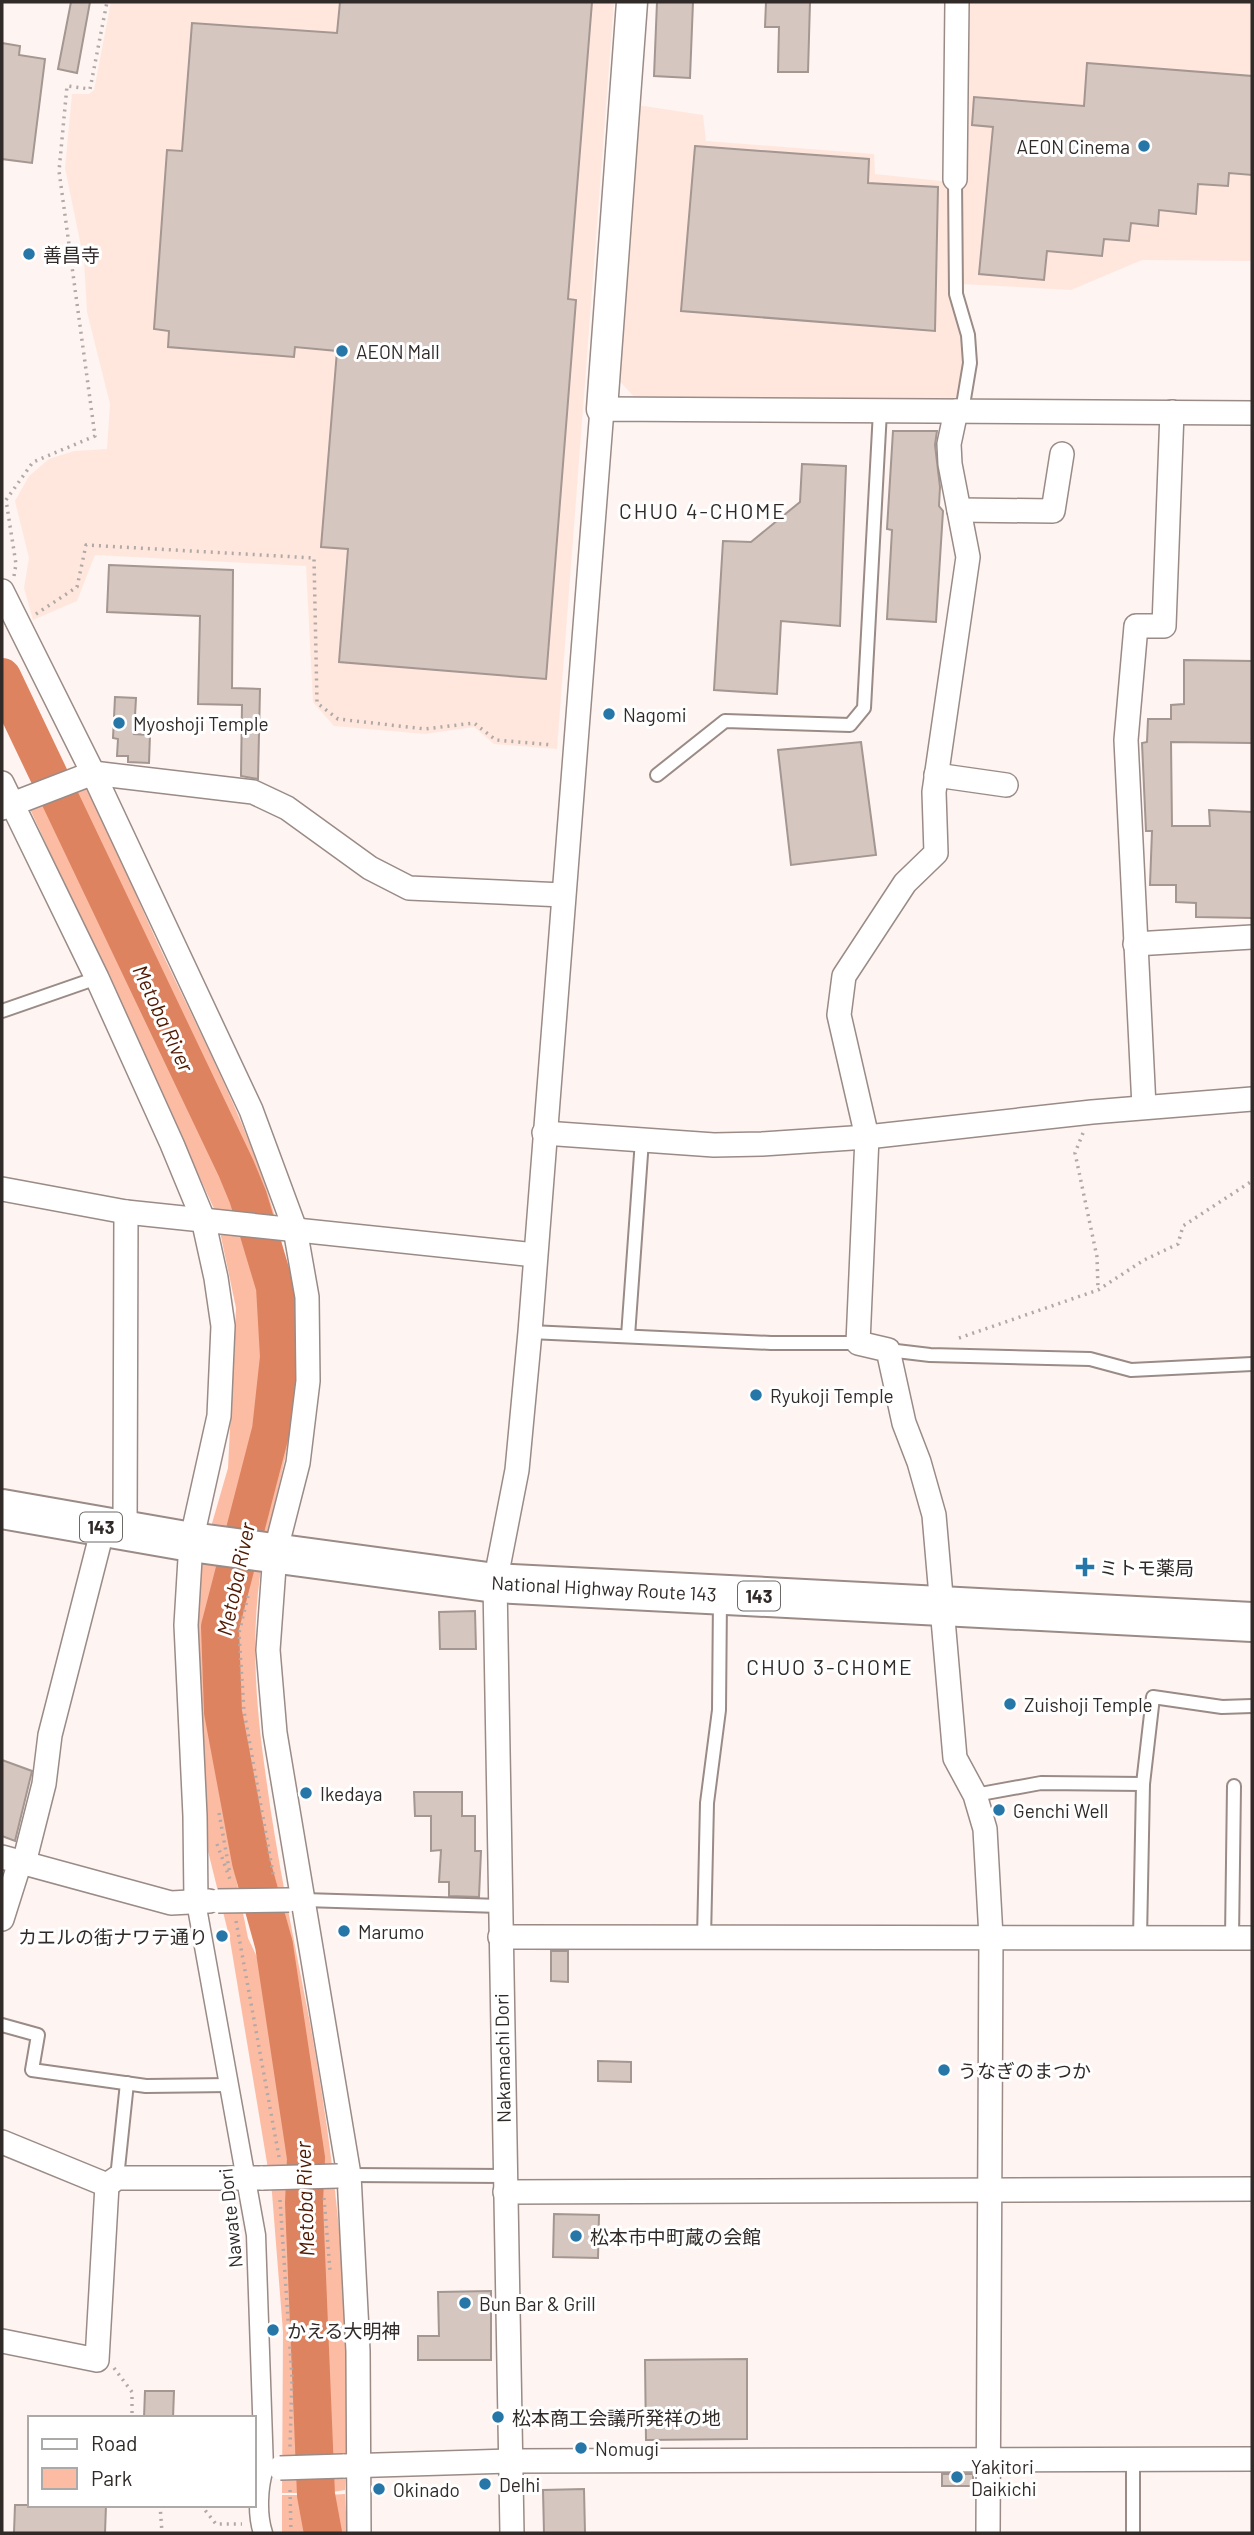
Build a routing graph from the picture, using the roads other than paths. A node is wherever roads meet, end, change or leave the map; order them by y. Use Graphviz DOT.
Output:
graph roads {
  1 [pos="632,2"];
  2 [pos="957,2"];
  3 [pos="955,179"];
  4 [pos="602,409"];
  5 [pos="880,411"];
  6 [pos="959,411"];
  7 [pos="1172,412"];
  8 [pos="1252,412"];
  9 [pos="1062,454"];
  10 [pos="959,510"];
  11 [pos="5,586"];
  12 [pos="88,775"];
  13 [pos="657,775"];
  14 [pos="936,775"];
  15 [pos="2,783"];
  16 [pos="1006,785"];
  17 [pos="12,804"];
  18 [pos="563,895"];
  19 [pos="1252,937"];
  20 [pos="1135,944"];
  21 [pos="97,978"];
  22 [pos="2,1011"];
  23 [pos="1252,1099"];
  24 [pos="1144,1107"];
  25 [pos="544,1133"];
  26 [pos="867,1137"];
  27 [pos="642,1140"];
  28 [pos="2,1189"];
  29 [pos="126,1212"];
  30 [pos="207,1219"];
  31 [pos="290,1228"];
  32 [pos="535,1255"];
  33 [pos="530,1332"];
  34 [pos="628,1336"];
  35 [pos="858,1343"];
  36 [pos="888,1350"];
  37 [pos="1252,1364"];
  38 [pos="2,1509"];
  39 [pos="114,1530"];
  40 [pos="195,1543"];
  41 [pos="271,1553"];
  42 [pos="495,1583"];
  43 [pos="720,1595"];
  44 [pos="941,1604"];
  45 [pos="1252,1622"];
  46 [pos="1252,1706"];
  47 [pos="1143,1784"];
  48 [pos="1234,1786"];
  49 [pos="975,1795"];
  50 [pos="15,1860"];
  51 [pos="297,1900"];
  52 [pos="207,1901"];
  53 [pos="500,1906"];
  54 [pos="2,1919"];
  55 [pos="500,1937"];
  56 [pos="991,1937"];
  57 [pos="704,1938"];
  58 [pos="1140,1938"];
  59 [pos="1242,1938"];
  60 [pos="2,2025"];
  61 [pos="127,2083"];
  62 [pos="231,2085"];
  63 [pos="2,2141"];
  64 [pos="344,2175"];
  65 [pos="112,2181"];
  66 [pos="264,2184"];
  67 [pos="504,2184"];
  68 [pos="990,2189"];
  69 [pos="1252,2189"];
  70 [pos="2,2341"];
  71 [pos="1133,2459"];
  72 [pos="1252,2459"];
  73 [pos="987,2460"];
  74 [pos="510,2461"];
  75 [pos="351,2466"];
  76 [pos="281,2467"];
  77 [pos="262,2529"];
  78 [pos="359,2533"];
  79 [pos="512,2533"];
  80 [pos="988,2533"];
  81 [pos="1133,2533"];
  1 -- 4 [label="street"];
  2 -- 3 [label="street"];
  3 -- 6 [label="lane"];
  4 -- 5 [label="street"];
  4 -- 18 [label="street, Nakamachi Dori"];
  5 -- 6 [label="street"];
  5 -- 13 [label="lane"];
  6 -- 7 [label="street"];
  6 -- 10 [label="street"];
  7 -- 8 [label="street"];
  7 -- 20 [label="street"];
  9 -- 10 [label="street"];
  10 -- 14 [label="street"];
  11 -- 12 [label="street"];
  12 -- 17 [label="street"];
  12 -- 18 [label="street"];
  12 -- 31 [label="street"];
  14 -- 16 [label="street"];
  14 -- 26 [label="street"];
  15 -- 17 [label="street"];
  17 -- 21 [label="street"];
  18 -- 25 [label="street, Nakamachi Dori"];
  19 -- 20 [label="street"];
  20 -- 24 [label="street"];
  21 -- 22 [label="lane"];
  21 -- 30 [label="street"];
  23 -- 24 [label="street"];
  24 -- 26 [label="street"];
  25 -- 27 [label="street"];
  25 -- 32 [label="street, Nakamachi Dori"];
  26 -- 27 [label="street"];
  26 -- 35 [label="street"];
  27 -- 34 [label="lane"];
  28 -- 29 [label="street"];
  29 -- 30 [label="street"];
  29 -- 39 [label="street"];
  30 -- 31 [label="street"];
  30 -- 40 [label="street"];
  31 -- 32 [label="street"];
  31 -- 41 [label="street"];
  32 -- 33 [label="street, Nakamachi Dori"];
  33 -- 34 [label="lane"];
  33 -- 42 [label="street, Nakamachi Dori"];
  34 -- 35 [label="lane"];
  35 -- 36 [label="street"];
  36 -- 37 [label="lane"];
  36 -- 44 [label="street"];
  38 -- 39 [label="highway, National Highway Route 143 / 143"];
  39 -- 40 [label="highway, National Highway Route 143 / 143"];
  39 -- 50 [label="street"];
  40 -- 41 [label="highway, National Highway Route 143 / 143"];
  40 -- 52 [label="street"];
  41 -- 42 [label="highway, National Highway Route 143 / 143"];
  41 -- 51 [label="street"];
  42 -- 43 [label="highway, National Highway Route 143 / 143"];
  42 -- 53 [label="street, Nakamachi Dori"];
  43 -- 44 [label="highway, National Highway Route 143 / 143"];
  43 -- 57 [label="lane"];
  44 -- 45 [label="highway, National Highway Route 143 / 143"];
  44 -- 49 [label="street"];
  46 -- 47 [label="lane"];
  47 -- 49 [label="lane"];
  47 -- 58 [label="lane"];
  48 -- 59 [label="lane"];
  49 -- 56 [label="street"];
  50 -- 52 [label="street"];
  50 -- 54 [label="street"];
  51 -- 52 [label="street, bridge"];
  51 -- 53 [label="lane"];
  51 -- 64 [label="street"];
  52 -- 62 [label="street, Nawate Dori"];
  53 -- 55 [label="street, Nakamachi Dori"];
  55 -- 57 [label="street"];
  55 -- 67 [label="street, Nakamachi Dori"];
  56 -- 57 [label="street"];
  56 -- 58 [label="street"];
  56 -- 68 [label="street"];
  58 -- 59 [label="street"];
  60 -- 61 [label="lane"];
  61 -- 62 [label="lane"];
  61 -- 65 [label="lane"];
  62 -- 66 [label="street, Nawate Dori"];
  63 -- 65 [label="street"];
  64 -- 66 [label="street, bridge"];
  64 -- 67 [label="lane"];
  64 -- 75 [label="street"];
  65 -- 66 [label="street"];
  65 -- 70 [label="street"];
  66 -- 76 [label="street, Nawate Dori"];
  67 -- 68 [label="street"];
  67 -- 74 [label="street, Nakamachi Dori"];
  68 -- 69 [label="street"];
  68 -- 73 [label="street"];
  71 -- 72 [label="street"];
  71 -- 73 [label="street"];
  71 -- 81 [label="lane"];
  73 -- 74 [label="street"];
  73 -- 80 [label="street"];
  74 -- 75 [label="street"];
  74 -- 79 [label="street, Nakamachi Dori"];
  75 -- 76 [label="street, bridge"];
  75 -- 78 [label="street"];
  76 -- 77 [label="street, Nawate Dori"];
}
